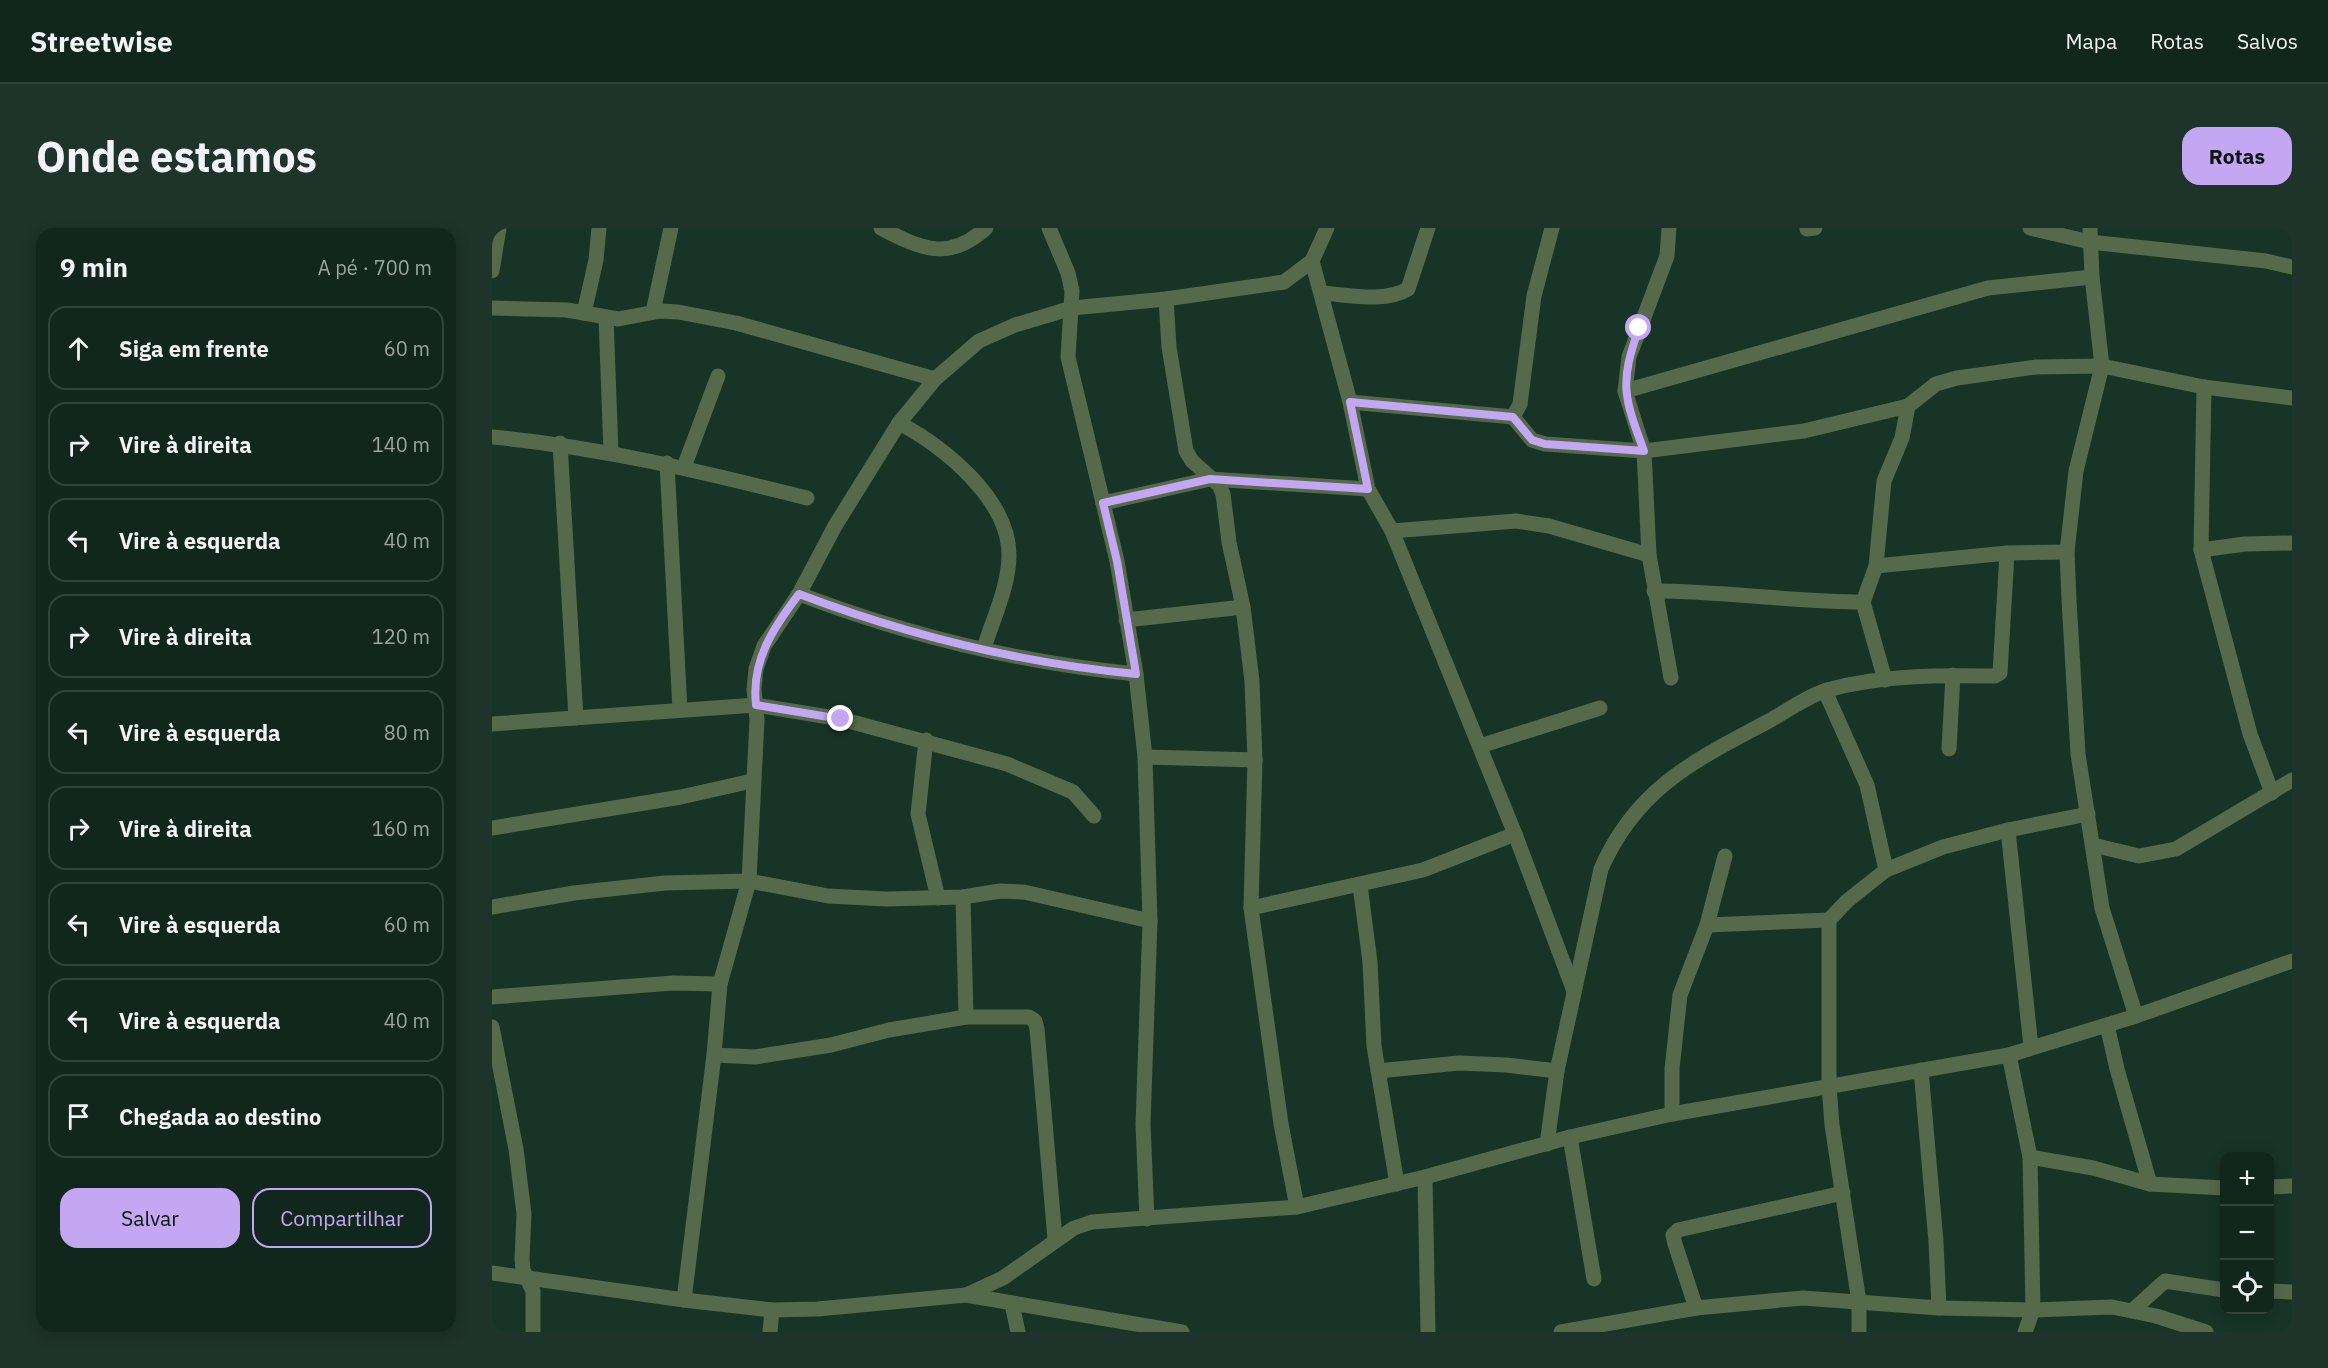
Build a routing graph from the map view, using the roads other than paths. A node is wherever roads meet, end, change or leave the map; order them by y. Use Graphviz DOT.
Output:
graph roads {
  1 [pos="599,228"];
  2 [pos="671,228"];
  3 [pos="881,228"];
  4 [pos="986,228"];
  5 [pos="1049,228"];
  6 [pos="1327,228"];
  7 [pos="1552,228"];
  8 [pos="1670,228"];
  9 [pos="1815,228"];
  10 [pos="2030,228"];
  11 [pos="1807,229"];
  12 [pos="1423,230"];
  13 [pos="2090,235"];
  14 [pos="496,237"];
  15 [pos="1312,261"];
  16 [pos="2292,267"];
  17 [pos="492,271"];
  18 [pos="2092,277"];
  19 [pos="1322,293"];
  20 [pos="1166,299"];
  21 [pos="492,308"];
  22 [pos="1072,308"];
  23 [pos="653,312"];
  24 [pos="584,313"];
  25 [pos="606,317"];
  26 [pos="2102,366"];
  27 [pos="718,376"];
  28 [pos="935,380"];
  29 [pos="2204,387"];
  30 [pos="1625,391"];
  31 [pos="2292,398"];
  32 [pos="1350,402"];
  33 [pos="1908,406"];
  34 [pos="1513,417"];
  35 [pos="899,423"];
  36 [pos="492,437"];
  37 [pos="560,443"];
  38 [pos="1644,451"];
  39 [pos="611,453"];
  40 [pos="667,463"];
  41 [pos="684,467"];
  42 [pos="1210,479"];
  43 [pos="1368,489"];
  44 [pos="807,498"];
  45 [pos="1103,503"];
  46 [pos="1392,531"];
  47 [pos="2292,543"];
  48 [pos="2201,550"];
  49 [pos="2067,552"];
  50 [pos="2007,553"];
  51 [pos="1648,555"];
  52 [pos="1876,566"];
  53 [pos="1654,591"];
  54 [pos="799,594"];
  55 [pos="1863,602"];
  56 [pos="1243,607"];
  57 [pos="1126,620"];
  58 [pos="984,648"];
  59 [pos="1136,674"];
  60 [pos="1953,675"];
  61 [pos="1671,678"];
  62 [pos="1885,680"];
  63 [pos="1825,691"];
  64 [pos="756,705"];
  65 [pos="1600,708"];
  66 [pos="681,710"];
  67 [pos="576,718"];
  68 [pos="492,724"];
  69 [pos="926,740"];
  70 [pos="1480,746"];
  71 [pos="1948,748"];
  72 [pos="1145,757"];
  73 [pos="1255,760"];
  74 [pos="2292,780"];
  75 [pos="752,781"];
  76 [pos="2271,793"];
  77 [pos="2088,814"];
  78 [pos="1094,816"];
  79 [pos="492,828"];
  80 [pos="2008,830"];
  81 [pos="1515,834"];
  82 [pos="2093,845"];
  83 [pos="1725,855"];
  84 [pos="1886,870"];
  85 [pos="749,881"];
  86 [pos="1360,885"];
  87 [pos="963,897"];
  88 [pos="939,898"];
  89 [pos="492,907"];
  90 [pos="1251,908"];
  91 [pos="1829,920"];
  92 [pos="1150,921"];
  93 [pos="1707,925"];
  94 [pos="2292,961"];
  95 [pos="720,984"];
  96 [pos="1574,991"];
  97 [pos="492,997"];
  98 [pos="2136,1016"];
  99 [pos="966,1017"];
  100 [pos="2107,1025"];
  101 [pos="492,1027"];
  102 [pos="2031,1047"];
  103 [pos="714,1055"];
  104 [pos="2009,1055"];
  105 [pos="1921,1070"];
  106 [pos="1378,1071"];
  107 [pos="1557,1071"];
  108 [pos="1829,1085"];
  109 [pos="1672,1114"];
  110 [pos="1570,1137"];
  111 [pos="1547,1144"];
  112 [pos="2030,1157"];
  113 [pos="1425,1176"];
  114 [pos="1397,1184"];
  115 [pos="2150,1184"];
  116 [pos="2292,1186"];
  117 [pos="2274,1187"];
  118 [pos="2220,1188"];
  119 [pos="1843,1193"];
  120 [pos="1297,1207"];
  121 [pos="1147,1219"];
  122 [pos="1055,1239"];
  123 [pos="492,1273"];
  124 [pos="527,1278"];
  125 [pos="1594,1279"];
  126 [pos="2220,1289"];
  127 [pos="2274,1292"];
  128 [pos="2292,1292"];
  129 [pos="966,1295"];
  130 [pos="684,1300"];
  131 [pos="1859,1302"];
  132 [pos="1012,1304"];
  133 [pos="1696,1308"];
  134 [pos="1939,1308"];
  135 [pos="772,1310"];
  136 [pos="2033,1310"];
  137 [pos="2133,1310"];
  138 [pos="1159,1331"];
  139 [pos="533,1332"];
  140 [pos="770,1332"];
  141 [pos="1017,1332"];
  142 [pos="1182,1332"];
  143 [pos="1428,1332"];
  144 [pos="1561,1332"];
  145 [pos="1859,1332"];
  146 [pos="2025,1332"];
  147 [pos="2206,1332"];
  1 -- 24 [label="street"];
  2 -- 23 [label="street"];
  3 -- 4 [label="street"];
  5 -- 22 [label="street"];
  6 -- 15 [label="street"];
  7 -- 34 [label="street"];
  8 -- 30 [label="street"];
  9 -- 11 [label="street"];
  10 -- 13 [label="street"];
  12 -- 19 [label="street"];
  13 -- 16 [label="street"];
  13 -- 18 [label="street"];
  14 -- 17 [label="street"];
  15 -- 19 [label="street"];
  15 -- 20 [label="street"];
  18 -- 26 [label="street"];
  18 -- 30 [label="street"];
  19 -- 32 [label="street"];
  20 -- 22 [label="street"];
  20 -- 42 [label="street"];
  21 -- 24 [label="street"];
  22 -- 28 [label="street"];
  22 -- 45 [label="street"];
  23 -- 25 [label="street"];
  23 -- 28 [label="street"];
  24 -- 25 [label="street"];
  25 -- 39 [label="street"];
  26 -- 29 [label="street"];
  26 -- 33 [label="street"];
  26 -- 49 [label="street"];
  27 -- 41 [label="street"];
  28 -- 35 [label="street"];
  29 -- 31 [label="street"];
  29 -- 48 [label="street"];
  30 -- 38 [label="street"];
  32 -- 34 [label="street"];
  32 -- 43 [label="street"];
  33 -- 38 [label="street"];
  33 -- 52 [label="street"];
  34 -- 38 [label="street"];
  35 -- 54 [label="street"];
  35 -- 58 [label="street"];
  36 -- 37 [label="street"];
  37 -- 39 [label="street"];
  37 -- 67 [label="street"];
  38 -- 51 [label="street"];
  39 -- 40 [label="street"];
  40 -- 41 [label="street"];
  40 -- 66 [label="street"];
  41 -- 44 [label="street"];
  42 -- 43 [label="street"];
  42 -- 45 [label="street"];
  42 -- 56 [label="street"];
  43 -- 46 [label="street"];
  45 -- 57 [label="street"];
  46 -- 51 [label="street"];
  46 -- 70 [label="street"];
  47 -- 48 [label="street"];
  48 -- 76 [label="street"];
  49 -- 50 [label="street"];
  49 -- 77 [label="street"];
  50 -- 52 [label="street"];
  50 -- 60 [label="street"];
  51 -- 53 [label="street"];
  52 -- 55 [label="street"];
  53 -- 55 [label="street"];
  53 -- 61 [label="street"];
  54 -- 58 [label="street"];
  54 -- 64 [label="street"];
  55 -- 62 [label="street"];
  56 -- 57 [label="street"];
  56 -- 73 [label="street"];
  57 -- 59 [label="street"];
  58 -- 59 [label="street"];
  59 -- 72 [label="street"];
  60 -- 62 [label="street"];
  60 -- 71 [label="street"];
  62 -- 63 [label="street"];
  63 -- 84 [label="street"];
  63 -- 96 [label="street"];
  64 -- 66 [label="street"];
  64 -- 69 [label="street"];
  64 -- 75 [label="street"];
  65 -- 70 [label="street"];
  66 -- 67 [label="street"];
  67 -- 68 [label="street"];
  69 -- 78 [label="street"];
  69 -- 88 [label="street"];
  70 -- 81 [label="street"];
  72 -- 73 [label="street"];
  72 -- 92 [label="street"];
  73 -- 90 [label="street"];
  74 -- 76 [label="street"];
  75 -- 79 [label="street"];
  75 -- 85 [label="street"];
  76 -- 82 [label="street"];
  77 -- 80 [label="street"];
  77 -- 82 [label="street"];
  80 -- 84 [label="street"];
  80 -- 102 [label="street"];
  81 -- 86 [label="street"];
  81 -- 96 [label="street"];
  82 -- 98 [label="street"];
  83 -- 93 [label="street"];
  84 -- 91 [label="street"];
  85 -- 88 [label="street"];
  85 -- 89 [label="street"];
  85 -- 95 [label="street"];
  86 -- 90 [label="street"];
  86 -- 106 [label="street"];
  87 -- 88 [label="street"];
  87 -- 92 [label="street"];
  87 -- 99 [label="street"];
  90 -- 120 [label="street"];
  91 -- 93 [label="street"];
  91 -- 108 [label="street"];
  92 -- 121 [label="street"];
  93 -- 109 [label="street"];
  94 -- 98 [label="street"];
  95 -- 97 [label="street"];
  95 -- 103 [label="street"];
  96 -- 107 [label="street"];
  98 -- 100 [label="street"];
  99 -- 103 [label="street"];
  99 -- 122 [label="street"];
  100 -- 102 [label="street"];
  100 -- 115 [label="street"];
  101 -- 124 [label="street"];
  102 -- 104 [label="street"];
  103 -- 130 [label="street"];
  104 -- 105 [label="street"];
  104 -- 112 [label="street"];
  105 -- 108 [label="street"];
  105 -- 134 [label="street"];
  106 -- 107 [label="street"];
  106 -- 114 [label="street"];
  107 -- 111 [label="street"];
  108 -- 109 [label="street"];
  108 -- 119 [label="street"];
  109 -- 110 [label="street"];
  110 -- 111 [label="street"];
  110 -- 125 [label="street"];
  111 -- 113 [label="street"];
  112 -- 115 [label="street"];
  112 -- 136 [label="street"];
  113 -- 114 [label="street"];
  113 -- 143 [label="street"];
  114 -- 120 [label="street"];
  115 -- 118 [label="street"];
  116 -- 117 [label="street"];
  119 -- 131 [label="street"];
  119 -- 133 [label="street"];
  120 -- 121 [label="street"];
  121 -- 122 [label="street"];
  122 -- 129 [label="street"];
  123 -- 124 [label="street"];
  124 -- 130 [label="street"];
  124 -- 139 [label="street"];
  126 -- 137 [label="street"];
  127 -- 128 [label="street"];
  129 -- 132 [label="street"];
  129 -- 135 [label="street"];
  130 -- 135 [label="street"];
  131 -- 133 [label="street"];
  131 -- 134 [label="street"];
  131 -- 145 [label="street"];
  132 -- 138 [label="street"];
  132 -- 141 [label="street"];
  133 -- 144 [label="street"];
  134 -- 136 [label="street"];
  135 -- 140 [label="street"];
  136 -- 137 [label="street"];
  136 -- 146 [label="street"];
  137 -- 147 [label="street"];
  138 -- 142 [label="street"];
}
